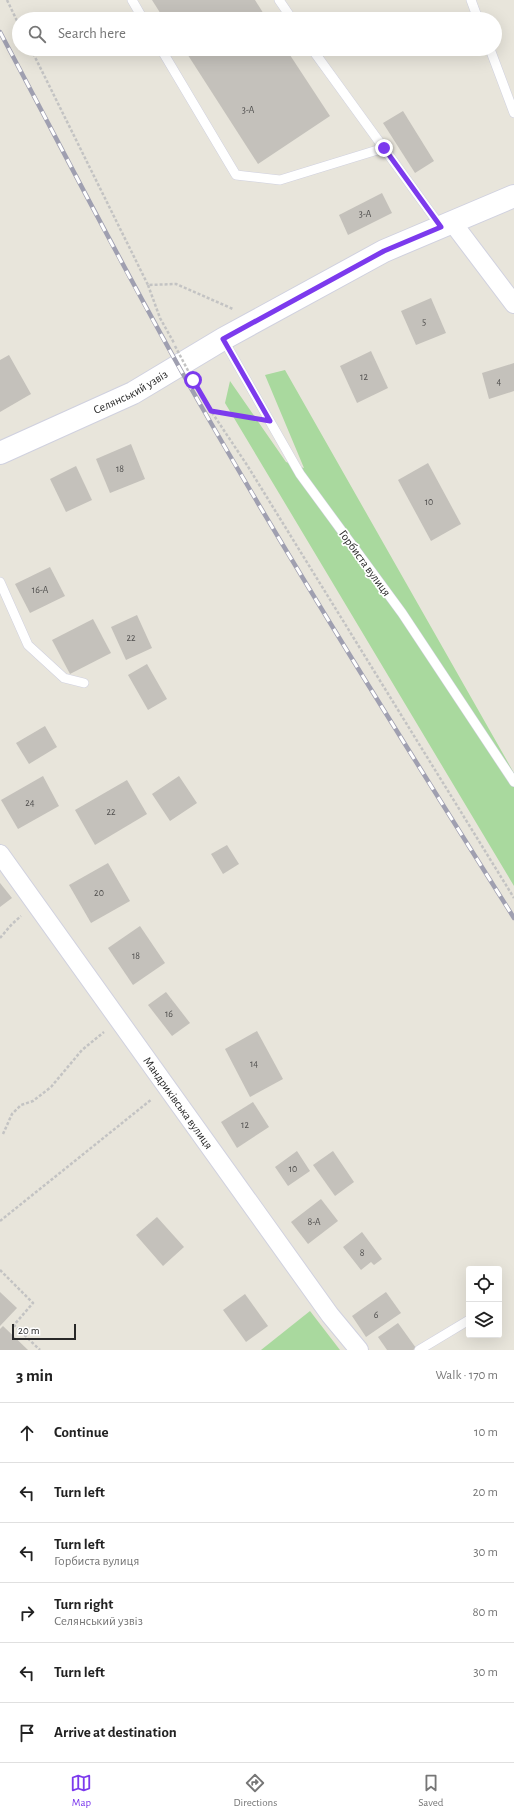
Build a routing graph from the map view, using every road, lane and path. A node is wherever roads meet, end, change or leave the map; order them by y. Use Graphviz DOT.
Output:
graph roads {
  1 [pos="7,0"];
  2 [pos="132,0"];
  3 [pos="279,0"];
  4 [pos="471,0"];
  5 [pos="13,12"];
  6 [pos="139,12"];
  7 [pos="287,12"];
  8 [pos="475,12"];
  9 [pos="34,56"];
  10 [pos="165,56"];
  11 [pos="317,56"];
  12 [pos="493,56"];
  13 [pos="514,113"];
  14 [pos="384,148"];
  15 [pos="514,196"];
  16 [pos="447,225"];
  17 [pos="148,285"];
  18 [pos="514,304"];
  19 [pos="237,311"];
  20 [pos="223,339"];
  21 [pos="211,411"];
  22 [pos="270,421"];
  23 [pos="0,453"];
  24 [pos="0,582"];
  25 [pos="84,683"];
  26 [pos="514,782"];
  27 [pos="0,854"];
  28 [pos="514,898"];
  29 [pos="36,904"];
  30 [pos="0,938"];
  31 [pos="118,1020"];
  32 [pos="167,1088"];
  33 [pos="2,1134"];
  34 [pos="0,1221"];
  35 [pos="0,1270"];
  36 [pos="466,1322"];
  37 [pos="40,1350"];
  38 [pos="359,1350"];
  39 [pos="419,1350"];
  1 -- 5 [label="path"];
  2 -- 6 [label="lane"];
  3 -- 7 [label="lane"];
  4 -- 8 [label="lane"];
  9 -- 17 [label="path"];
  10 -- 14 [label="lane"];
  11 -- 14 [label="lane"];
  12 -- 13 [label="lane"];
  14 -- 16 [label="lane"];
  15 -- 16 [label="street, Селянський узвіз"];
  16 -- 18 [label="street"];
  16 -- 20 [label="street, Селянський узвіз"];
  17 -- 19 [label="path"];
  17 -- 21 [label="path, bridge"];
  20 -- 22 [label="lane, Горбиста вулиця"];
  20 -- 23 [label="street, Селянський узвіз"];
  21 -- 22 [label="path"];
  21 -- 28 [label="path"];
  22 -- 26 [label="lane, Горбиста вулиця"];
  24 -- 25 [label="lane"];
  27 -- 29 [label="street, Мандриківська вулиця"];
  29 -- 30 [label="path"];
  29 -- 31 [label="street, Мандриківська вулиця"];
  31 -- 32 [label="street, Мандриківська вулиця"];
  31 -- 33 [label="path"];
  32 -- 34 [label="path"];
  32 -- 38 [label="street, Мандриківська вулиця"];
  35 -- 37 [label="path"];
  36 -- 39 [label="lane"];
}
